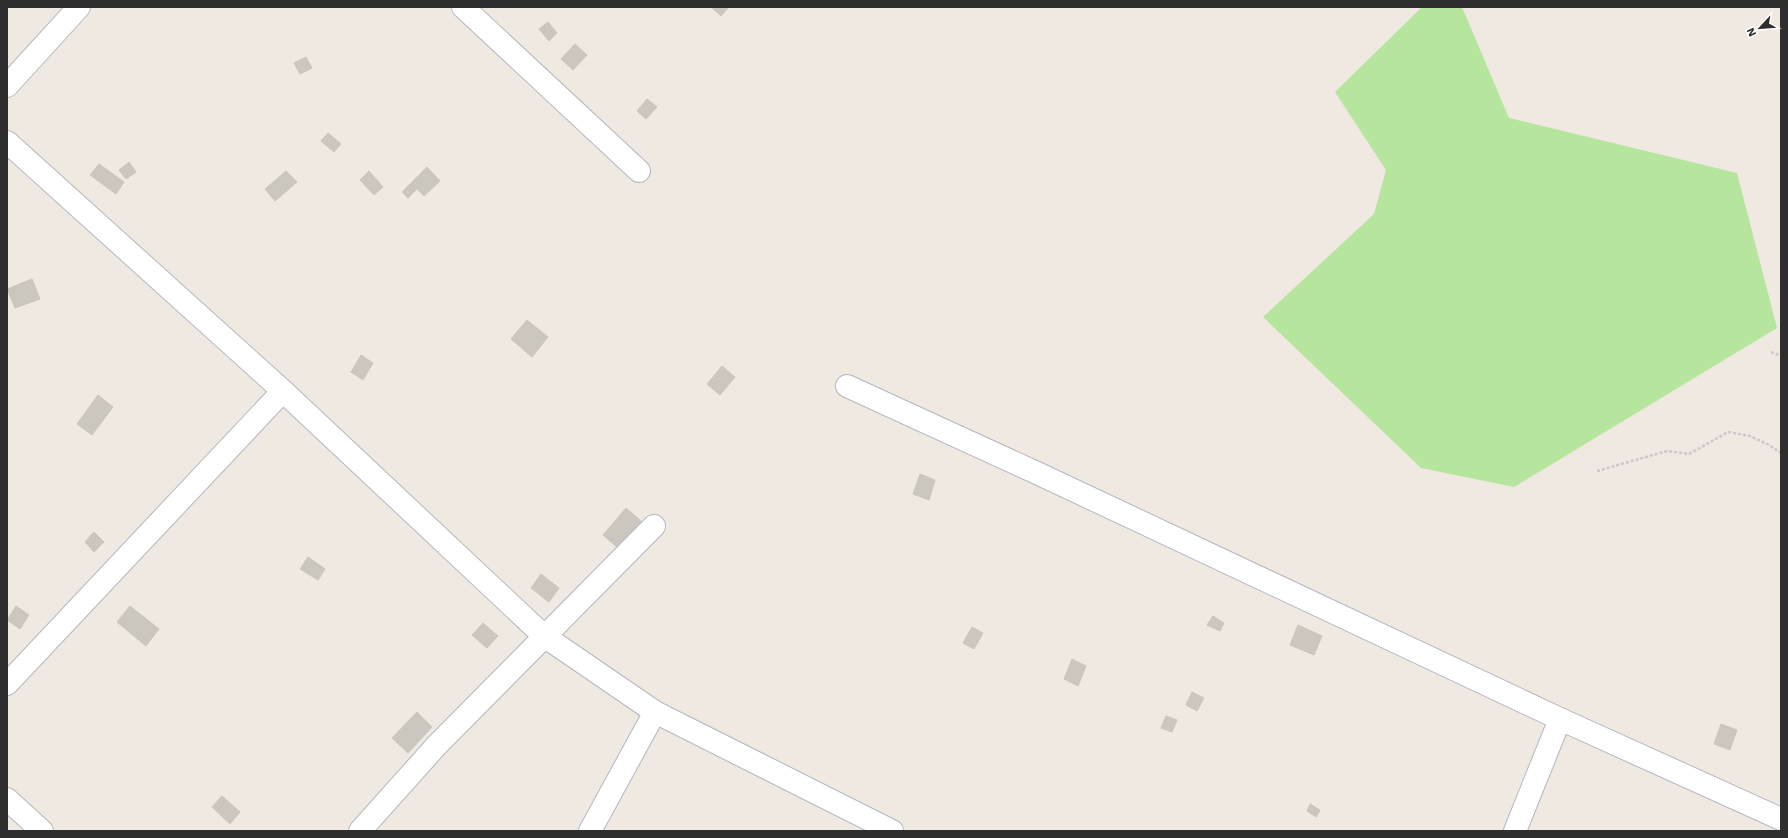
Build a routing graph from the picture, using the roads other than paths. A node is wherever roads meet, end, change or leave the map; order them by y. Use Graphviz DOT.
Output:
graph roads {
  1 [pos="79,7"];
  2 [pos="464,7"];
  3 [pos="7,86"];
  4 [pos="7,142"];
  5 [pos="639,171"];
  6 [pos="847,386"];
  7 [pos="283,391"];
  8 [pos="654,526"];
  9 [pos="544,636"];
  10 [pos="7,684"];
  11 [pos="655,712"];
  12 [pos="1560,719"];
  13 [pos="7,799"];
  14 [pos="1781,819"];
  15 [pos="42,831"];
  16 [pos="360,831"];
  17 [pos="590,831"];
  18 [pos="892,831"];
  19 [pos="1515,831"];
  1 -- 3 [label="street"];
  2 -- 5 [label="street"];
  4 -- 7 [label="street"];
  6 -- 12 [label="street"];
  7 -- 9 [label="street"];
  7 -- 10 [label="street"];
  8 -- 9 [label="street"];
  9 -- 11 [label="street"];
  9 -- 16 [label="street"];
  11 -- 17 [label="street"];
  11 -- 18 [label="street"];
  12 -- 14 [label="street"];
  12 -- 19 [label="street"];
  13 -- 15 [label="street"];
}
